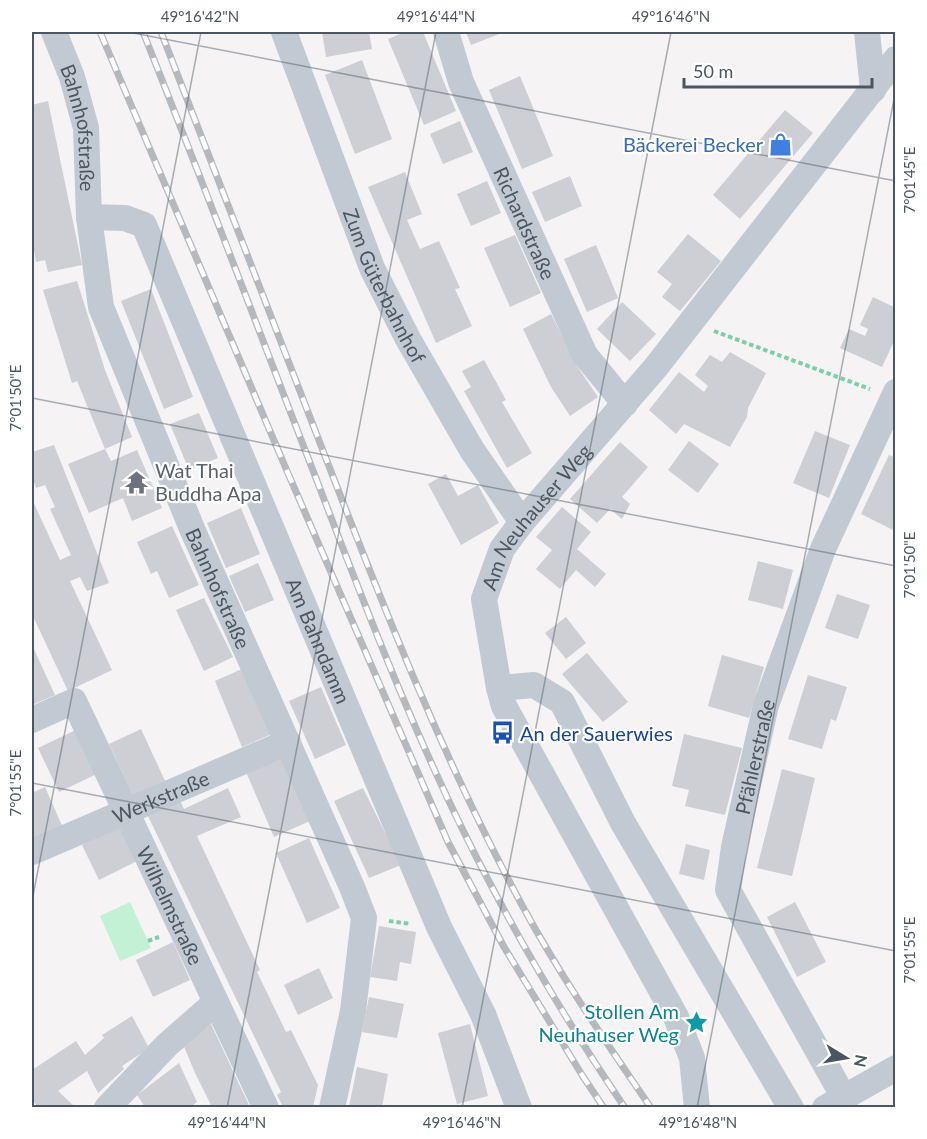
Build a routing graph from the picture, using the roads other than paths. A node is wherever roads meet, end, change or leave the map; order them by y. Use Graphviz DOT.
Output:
graph roads {
  1 [pos="54,32"];
  2 [pos="284,32"];
  3 [pos="446,32"];
  4 [pos="867,32"];
  5 [pos="896,59"];
  6 [pos="873,90"];
  7 [pos="89,217"];
  8 [pos="895,396"];
  9 [pos="625,404"];
  10 [pos="522,522"];
  11 [pos="499,688"];
  12 [pos="32,720"];
  13 [pos="288,742"];
  14 [pos="126,810"];
  15 [pos="32,852"];
  16 [pos="216,1002"];
  17 [pos="896,1068"];
  18 [pos="834,1102"];
  19 [pos="107,1107"];
  20 [pos="266,1107"];
  21 [pos="332,1107"];
  22 [pos="519,1107"];
  23 [pos="697,1107"];
  24 [pos="791,1107"];
  1 -- 7 [label="street, Bahnhofstraße"];
  2 -- 10 [label="street, Zum Güterbahnhof"];
  3 -- 9 [label="street, Richardstraße"];
  4 -- 6 [label="street"];
  5 -- 6 [label="street, Am Neuhauser Weg"];
  6 -- 9 [label="street, Am Neuhauser Weg"];
  7 -- 13 [label="street, Bahnhofstraße"];
  7 -- 22 [label="street, Am Bahndamm"];
  8 -- 18 [label="street, Pfählerstraße"];
  9 -- 10 [label="street, Am Neuhauser Weg"];
  10 -- 11 [label="street, Am Neuhauser Weg"];
  11 -- 23 [label="street, Am Neuhauser Weg"];
  11 -- 24 [label="street"];
  12 -- 14 [label="street, Wilhelmstraße"];
  13 -- 14 [label="street, Werkstraße"];
  13 -- 21 [label="street, Bahnhofstraße"];
  14 -- 15 [label="street, Werkstraße"];
  14 -- 16 [label="street, Wilhelmstraße"];
  16 -- 19 [label="street"];
  16 -- 20 [label="street, Wilhelmstraße"];
  17 -- 18 [label="street"];
}
